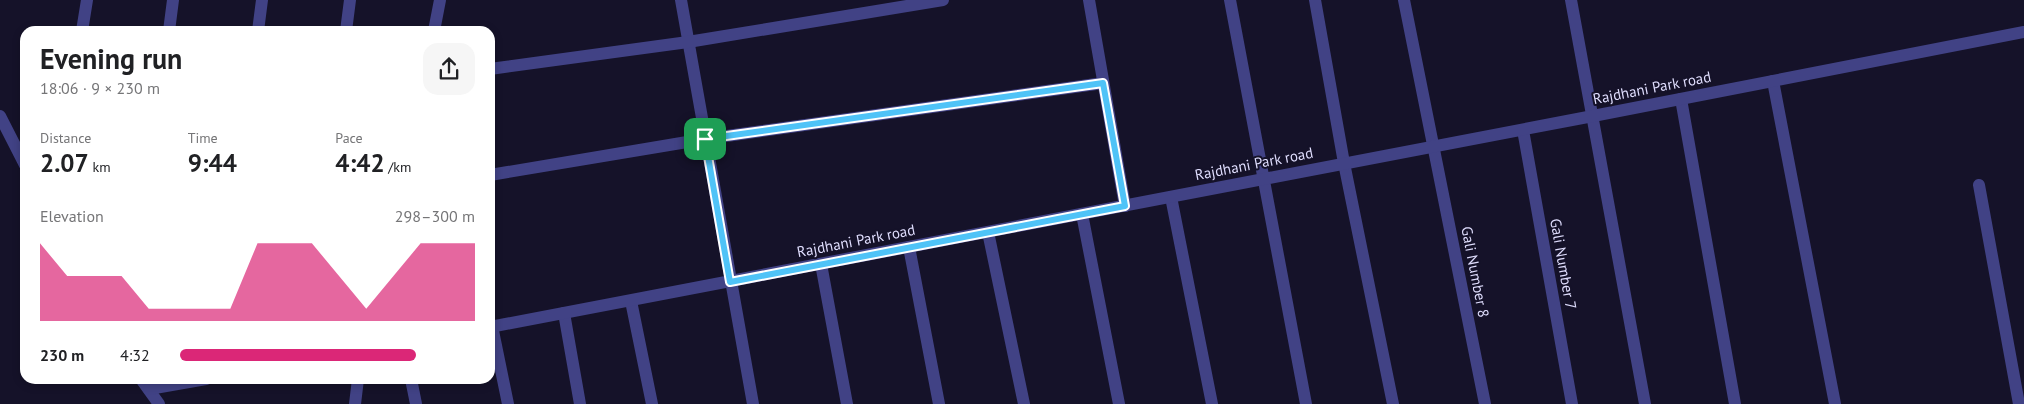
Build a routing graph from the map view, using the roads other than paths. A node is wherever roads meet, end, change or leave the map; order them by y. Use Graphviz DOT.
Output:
graph roads {
  1 [pos="87,0"];
  2 [pos="173,0"];
  3 [pos="262,0"];
  4 [pos="350,0"];
  5 [pos="440,0"];
  6 [pos="681,0"];
  7 [pos="944,0"];
  8 [pos="1088,0"];
  9 [pos="1230,0"];
  10 [pos="1315,0"];
  11 [pos="1404,0"];
  12 [pos="1571,0"];
  13 [pos="83,26"];
  14 [pos="170,26"];
  15 [pos="259,26"];
  16 [pos="347,26"];
  17 [pos="435,26"];
  18 [pos="2024,32"];
  19 [pos="688,42"];
  20 [pos="495,69"];
  21 [pos="1773,81"];
  22 [pos="1103,83"];
  23 [pos="1681,99"];
  24 [pos="0,116"];
  25 [pos="1593,116"];
  26 [pos="1523,130"];
  27 [pos="705,139"];
  28 [pos="1433,147"];
  29 [pos="20,155"];
  30 [pos="1344,163"];
  31 [pos="495,174"];
  32 [pos="1264,179"];
  33 [pos="1979,185"];
  34 [pos="1171,197"];
  35 [pos="1125,206"];
  36 [pos="1082,214"];
  37 [pos="988,232"];
  38 [pos="909,247"];
  39 [pos="821,264"];
  40 [pos="730,282"];
  41 [pos="630,301"];
  42 [pos="564,313"];
  43 [pos="495,325"];
  44 [pos="495,344"];
  45 [pos="145,384"];
  46 [pos="357,384"];
  47 [pos="412,384"];
  48 [pos="160,404"];
  49 [pos="355,404"];
  50 [pos="416,404"];
  51 [pos="508,404"];
  52 [pos="580,404"];
  53 [pos="652,404"];
  54 [pos="753,404"];
  55 [pos="847,404"];
  56 [pos="939,404"];
  57 [pos="1024,404"];
  58 [pos="1119,404"];
  59 [pos="1212,404"];
  60 [pos="1306,404"];
  61 [pos="1393,404"];
  62 [pos="1485,404"];
  63 [pos="1572,404"];
  64 [pos="1645,404"];
  65 [pos="1735,404"];
  66 [pos="1835,404"];
  67 [pos="2019,404"];
  1 -- 13 [label="street"];
  2 -- 14 [label="street"];
  3 -- 15 [label="street"];
  4 -- 16 [label="street"];
  5 -- 17 [label="street"];
  6 -- 19 [label="street"];
  7 -- 19 [label="street"];
  8 -- 22 [label="street"];
  9 -- 32 [label="street"];
  10 -- 30 [label="street"];
  11 -- 28 [label="street, Gali Number 8"];
  12 -- 25 [label="street"];
  18 -- 21 [label="street, Rajdhani Park road"];
  19 -- 20 [label="street"];
  19 -- 27 [label="street"];
  21 -- 23 [label="street, Rajdhani Park road"];
  21 -- 66 [label="street"];
  22 -- 27 [label="street"];
  22 -- 35 [label="street"];
  23 -- 25 [label="street, Rajdhani Park road"];
  23 -- 65 [label="street"];
  24 -- 29 [label="street"];
  25 -- 26 [label="street, Rajdhani Park road"];
  25 -- 64 [label="street"];
  26 -- 28 [label="street, Rajdhani Park road"];
  26 -- 63 [label="street, Gali Number 7"];
  27 -- 31 [label="street"];
  27 -- 40 [label="street"];
  28 -- 30 [label="street, Rajdhani Park road"];
  28 -- 62 [label="street, Gali Number 8"];
  30 -- 32 [label="street, Rajdhani Park road"];
  30 -- 61 [label="street"];
  32 -- 34 [label="street, Rajdhani Park road"];
  32 -- 60 [label="street"];
  33 -- 67 [label="street"];
  34 -- 35 [label="street, Rajdhani Park road"];
  34 -- 59 [label="street"];
  35 -- 36 [label="street, Rajdhani Park road"];
  36 -- 37 [label="street, Rajdhani Park road"];
  36 -- 58 [label="street"];
  37 -- 38 [label="street, Rajdhani Park road"];
  37 -- 57 [label="street"];
  38 -- 39 [label="street, Rajdhani Park road"];
  38 -- 56 [label="street"];
  39 -- 40 [label="street, Rajdhani Park road"];
  39 -- 55 [label="street"];
  40 -- 41 [label="street, Rajdhani Park road"];
  40 -- 54 [label="street"];
  41 -- 42 [label="street, Rajdhani Park road"];
  41 -- 53 [label="street"];
  42 -- 43 [label="street, Rajdhani Park road"];
  42 -- 52 [label="street"];
  44 -- 51 [label="street"];
  45 -- 48 [label="street"];
  46 -- 49 [label="street"];
  47 -- 50 [label="street"];
}
